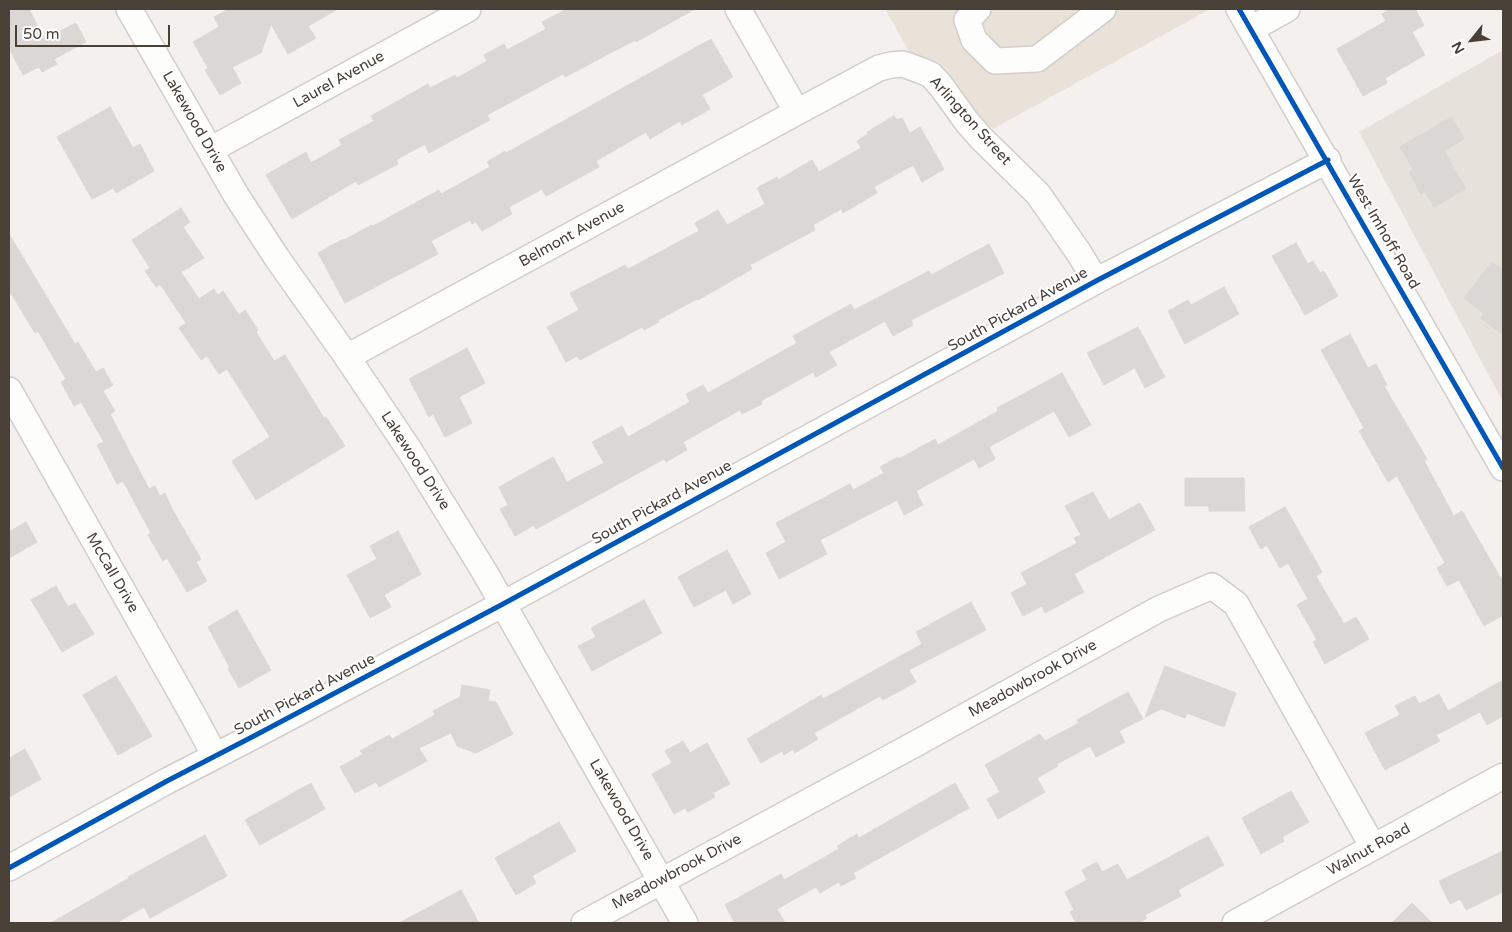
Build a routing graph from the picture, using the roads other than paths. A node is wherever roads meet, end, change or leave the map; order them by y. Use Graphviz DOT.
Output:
graph roads {
  1 [pos="129,9"];
  2 [pos="468,9"];
  3 [pos="738,9"];
  4 [pos="978,9"];
  5 [pos="1103,9"];
  6 [pos="1288,9"];
  7 [pos="1245,19"];
  8 [pos="797,112"];
  9 [pos="210,150"];
  10 [pos="1328,160"];
  11 [pos="1096,281"];
  12 [pos="347,357"];
  13 [pos="9,390"];
  14 [pos="1503,468"];
  15 [pos="502,604"];
  16 [pos="215,756"];
  17 [pos="1503,776"];
  18 [pos="1373,847"];
  19 [pos="9,868"];
  20 [pos="661,881"];
  21 [pos="584,923"];
  22 [pos="685,923"];
  23 [pos="1235,923"];
  1 -- 9 [label="street, Lakewood Drive"];
  2 -- 9 [label="street, Laurel Avenue"];
  3 -- 8 [label="street"];
  4 -- 5 [label="street"];
  6 -- 7 [label="street"];
  7 -- 10 [label="street, West Imhoff Road"];
  8 -- 11 [label="street, Arlington Street"];
  8 -- 12 [label="street, Belmont Avenue"];
  9 -- 12 [label="street, Lakewood Drive"];
  10 -- 11 [label="street, South Pickard Avenue"];
  10 -- 14 [label="street, West Imhoff Road"];
  11 -- 15 [label="street, South Pickard Avenue"];
  12 -- 15 [label="street, Lakewood Drive"];
  13 -- 16 [label="street, McCall Drive"];
  15 -- 16 [label="street, South Pickard Avenue"];
  15 -- 20 [label="street, Lakewood Drive"];
  16 -- 19 [label="street, South Pickard Avenue"];
  17 -- 18 [label="street, Walnut Road"];
  18 -- 20 [label="street, Meadowbrook Drive"];
  18 -- 23 [label="street, Walnut Road"];
  20 -- 21 [label="street, Meadowbrook Drive"];
  20 -- 22 [label="street, Lakewood Drive"];
}
